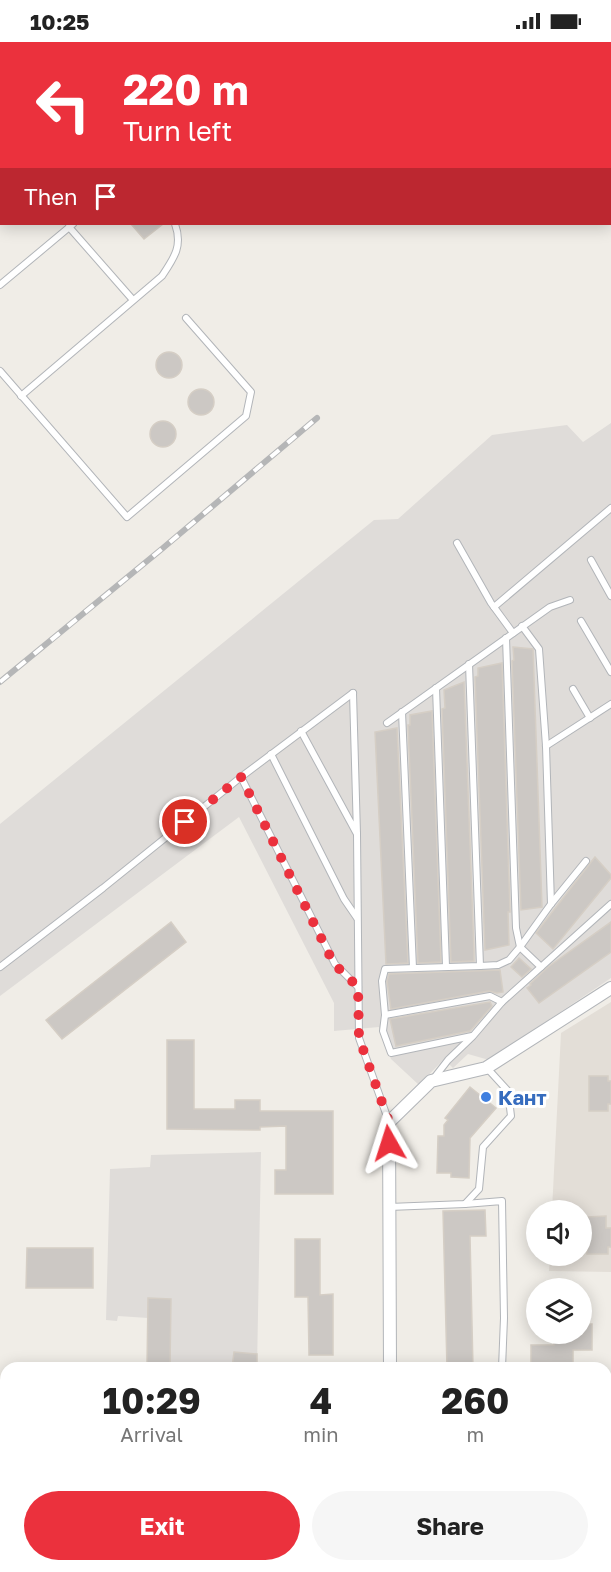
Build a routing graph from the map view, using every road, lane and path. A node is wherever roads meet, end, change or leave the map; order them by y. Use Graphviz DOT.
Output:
graph roads {
  1 [pos="71,225"];
  2 [pos="175,225"];
  3 [pos="0,285"];
  4 [pos="133,300"];
  5 [pos="186,318"];
  6 [pos="0,371"];
  7 [pos="21,396"];
  8 [pos="611,508"];
  9 [pos="457,543"];
  10 [pos="591,560"];
  11 [pos="611,596"];
  12 [pos="570,600"];
  13 [pos="494,607"];
  14 [pos="581,621"];
  15 [pos="522,626"];
  16 [pos="513,633"];
  17 [pos="506,638"];
  18 [pos="469,664"];
  19 [pos="611,672"];
  20 [pos="436,688"];
  21 [pos="573,689"];
  22 [pos="611,705"];
  23 [pos="402,712"];
  24 [pos="590,718"];
  25 [pos="387,723"];
  26 [pos="301,731"];
  27 [pos="546,746"];
  28 [pos="271,754"];
  29 [pos="241,777"];
  30 [pos="357,834"];
  31 [pos="586,861"];
  32 [pos="551,904"];
  33 [pos="611,904"];
  34 [pos="357,919"];
  35 [pos="520,947"];
  36 [pos="446,966"];
  37 [pos="480,966"];
  38 [pos="0,967"];
  39 [pos="541,967"];
  40 [pos="413,968"];
  41 [pos="358,987"];
  42 [pos="611,988"];
  43 [pos="502,1002"];
  44 [pos="385,1015"];
  45 [pos="473,1036"];
  46 [pos="486,1068"];
  47 [pos="432,1081"];
  48 [pos="389,1122"];
  49 [pos="465,1204"];
  50 [pos="389,1208"];
  51 [pos="390,1362"];
  52 [pos="502,1362"];
  1 -- 3 [label="lane"];
  1 -- 4 [label="lane"];
  2 -- 4 [label="lane"];
  4 -- 7 [label="lane"];
  5 -- 7 [label="lane"];
  6 -- 7 [label="lane"];
  8 -- 13 [label="lane"];
  9 -- 13 [label="lane"];
  10 -- 11 [label="lane"];
  12 -- 15 [label="lane"];
  13 -- 16 [label="lane"];
  14 -- 19 [label="lane"];
  15 -- 16 [label="lane"];
  15 -- 27 [label="lane"];
  16 -- 17 [label="lane"];
  17 -- 18 [label="lane"];
  17 -- 35 [label="lane"];
  18 -- 20 [label="lane"];
  18 -- 37 [label="lane"];
  20 -- 23 [label="lane"];
  20 -- 36 [label="lane"];
  21 -- 24 [label="lane"];
  22 -- 24 [label="lane"];
  23 -- 25 [label="lane"];
  23 -- 40 [label="lane"];
  24 -- 27 [label="lane"];
  26 -- 28 [label="lane"];
  26 -- 30 [label="lane"];
  26 -- 30 [label="lane"];
  27 -- 32 [label="lane"];
  28 -- 29 [label="lane"];
  28 -- 34 [label="lane"];
  29 -- 38 [label="lane"];
  29 -- 41 [label="lane"];
  30 -- 34 [label="lane"];
  31 -- 32 [label="lane"];
  32 -- 35 [label="lane"];
  33 -- 39 [label="lane"];
  34 -- 41 [label="lane"];
  35 -- 37 [label="lane"];
  35 -- 39 [label="lane"];
  36 -- 37 [label="lane"];
  36 -- 40 [label="lane"];
  39 -- 43 [label="lane"];
  40 -- 44 [label="lane"];
  41 -- 48 [label="lane"];
  42 -- 46 [label="street"];
  43 -- 44 [label="lane"];
  43 -- 45 [label="lane"];
  44 -- 45 [label="lane"];
  45 -- 47 [label="lane"];
  46 -- 47 [label="street"];
  46 -- 49 [label="lane"];
  47 -- 48 [label="street"];
  48 -- 50 [label="street"];
  49 -- 50 [label="lane"];
  49 -- 52 [label="lane"];
  50 -- 51 [label="street"];
}
